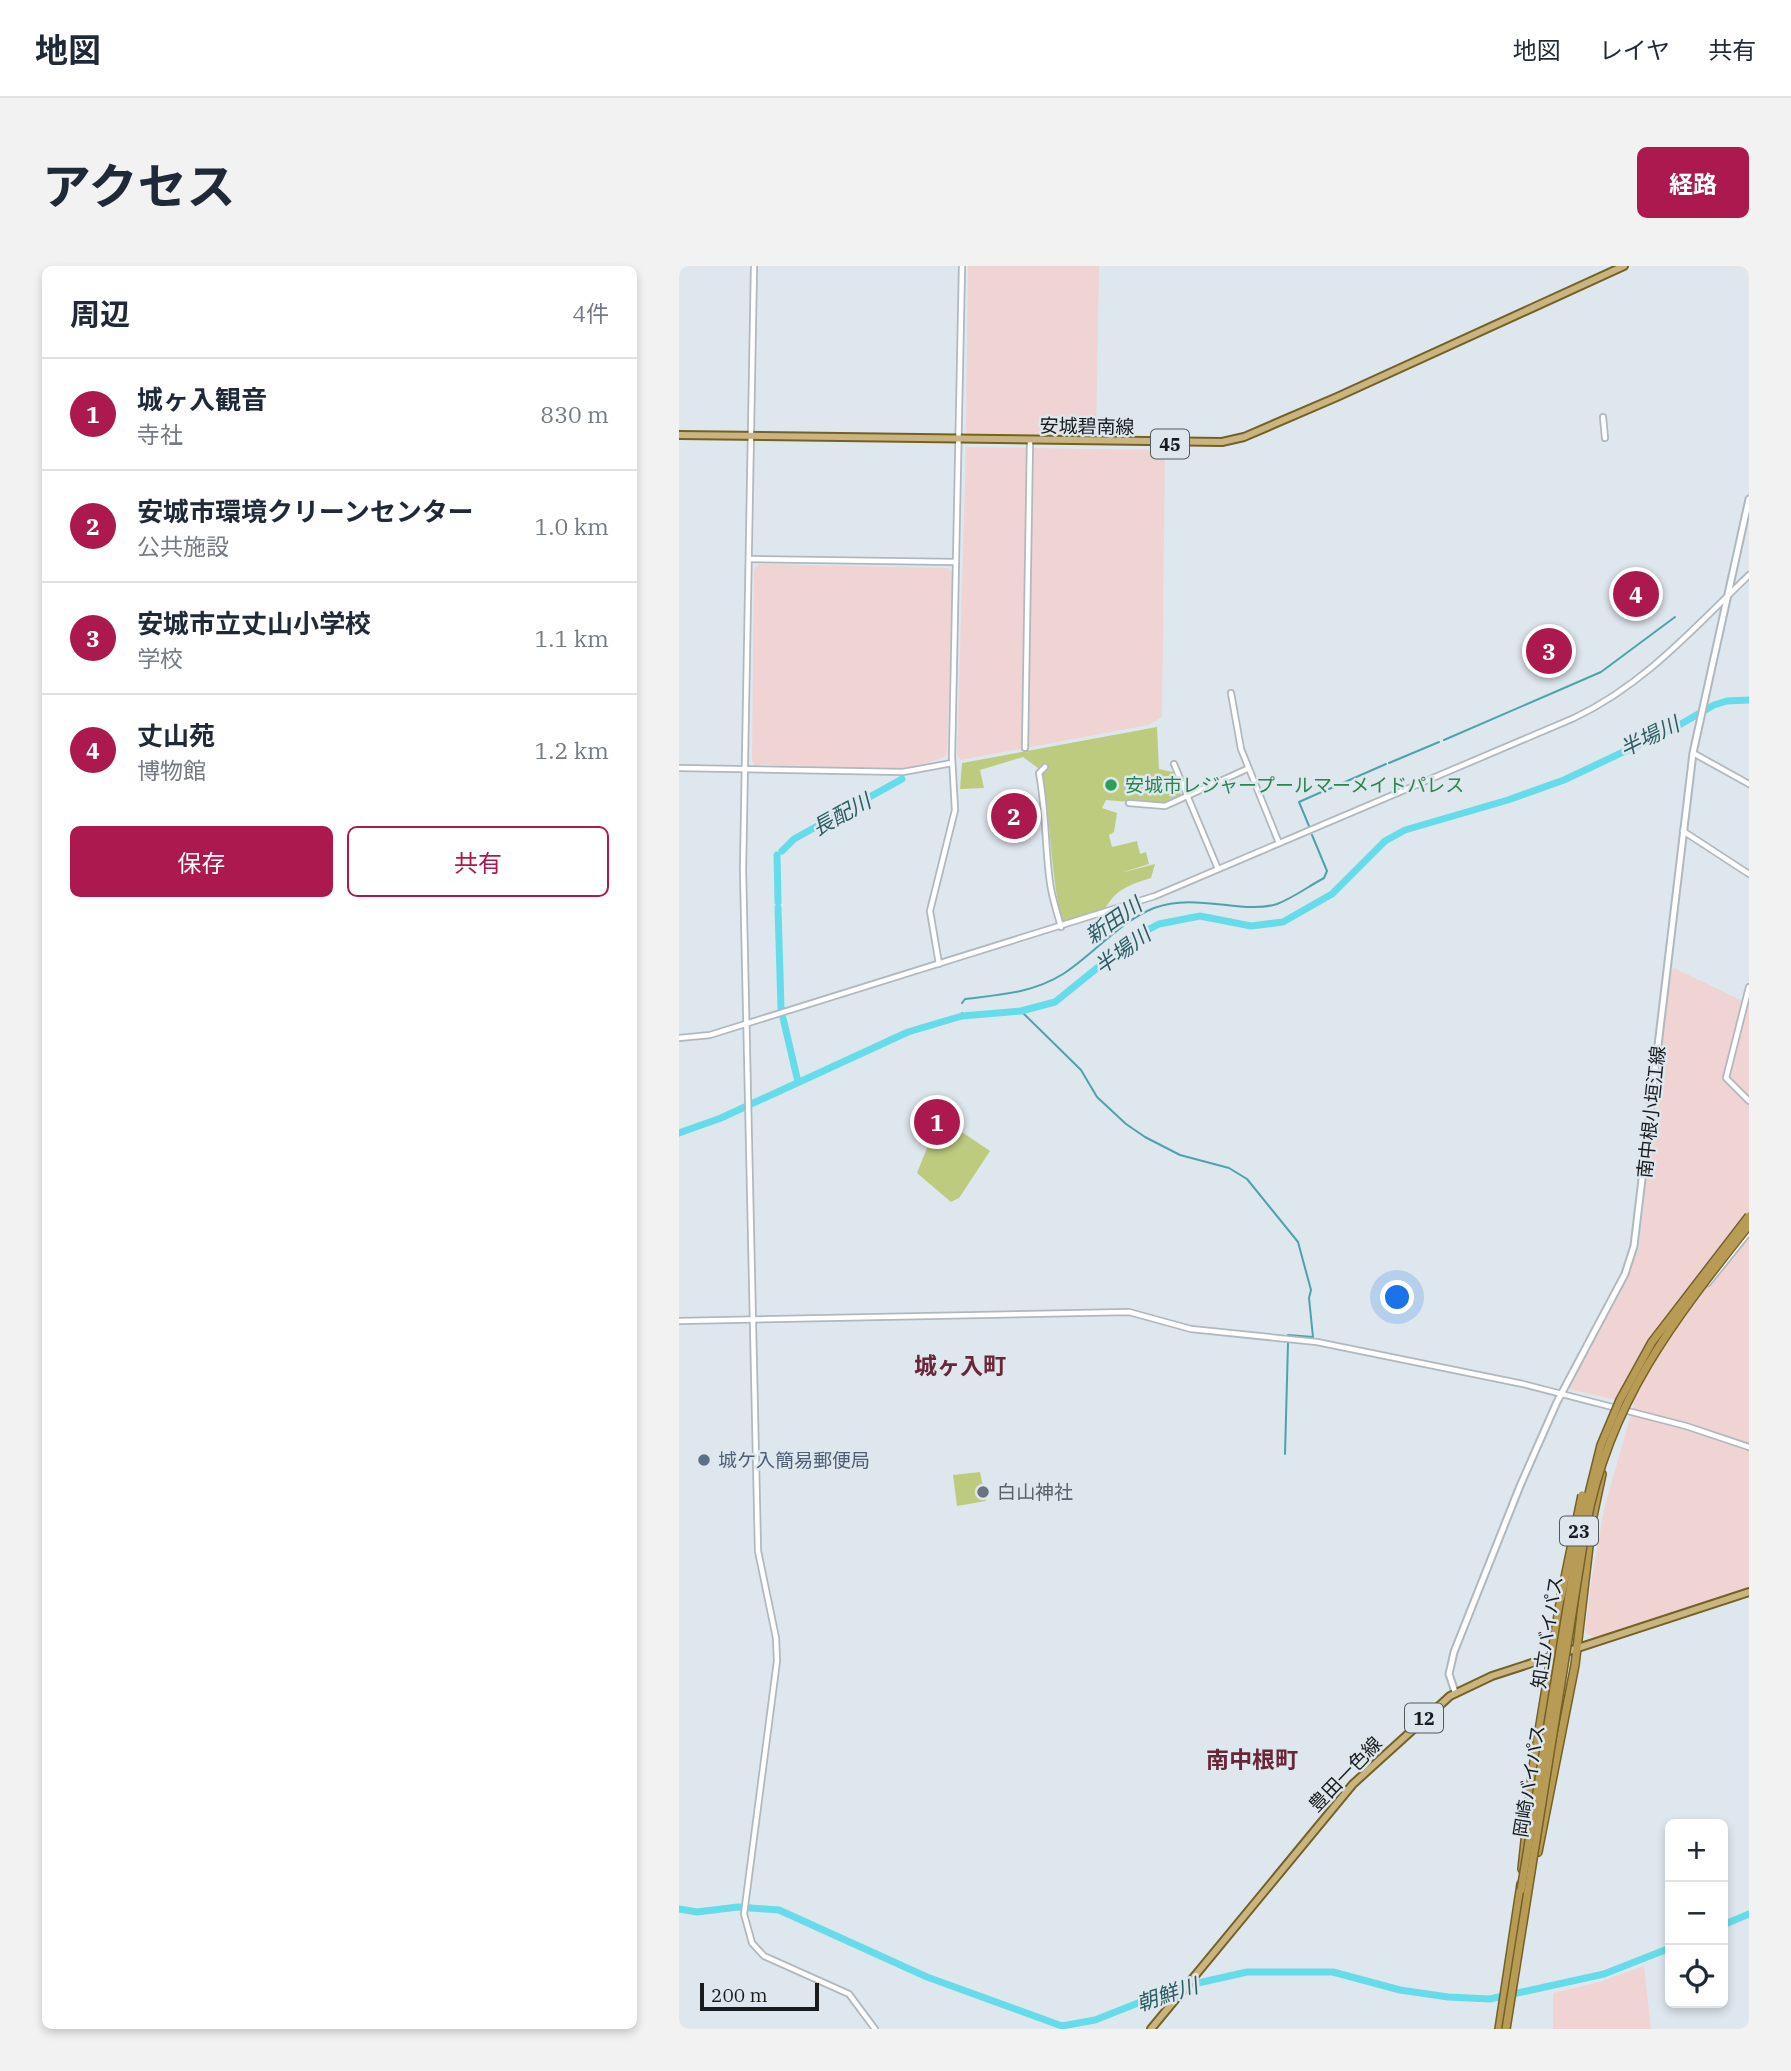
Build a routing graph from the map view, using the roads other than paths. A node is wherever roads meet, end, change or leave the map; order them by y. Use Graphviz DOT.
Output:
graph roads {
  1 [pos="754,266"];
  2 [pos="962,266"];
  3 [pos="1625,266"];
  4 [pos="1603,417"];
  5 [pos="679,435"];
  6 [pos="751,436"];
  7 [pos="1605,438"];
  8 [pos="958,439"];
  9 [pos="1030,441"];
  10 [pos="1749,499"];
  11 [pos="749,559"];
  12 [pos="955,562"];
  13 [pos="1749,575"];
  14 [pos="1727,597"];
  15 [pos="1230,693"];
  16 [pos="1025,748"];
  17 [pos="1693,753"];
  18 [pos="952,763"];
  19 [pos="1174,764"];
  20 [pos="1045,767"];
  21 [pos="679,768"];
  22 [pos="1247,769"];
  23 [pos="745,770"];
  24 [pos="1749,784"];
  25 [pos="1187,797"];
  26 [pos="1129,803"];
  27 [pos="1683,831"];
  28 [pos="1279,844"];
  29 [pos="1218,869"];
  30 [pos="1749,874"];
  31 [pos="1061,927"];
  32 [pos="939,964"];
  33 [pos="1749,987"];
  34 [pos="746,1024"];
  35 [pos="679,1038"];
  36 [pos="1749,1101"];
  37 [pos="1749,1216"];
  38 [pos="1749,1225"];
  39 [pos="1749,1232"];
  40 [pos="753,1320"];
  41 [pos="679,1321"];
  42 [pos="1562,1393"];
  43 [pos="1620,1400"];
  44 [pos="1627,1411"];
  45 [pos="1618,1417"];
  46 [pos="1749,1447"];
  47 [pos="1749,1592"];
  48 [pos="1577,1648"];
  49 [pos="1550,1657"];
  50 [pos="1455,1692"];
  51 [pos="1521,1889"];
  52 [pos="1523,1917"];
  53 [pos="875,2029"];
  54 [pos="1151,2029"];
  55 [pos="1499,2029"];
  56 [pos="1506,2029"];
  1 -- 6 [label="street"];
  2 -- 8 [label="street"];
  3 -- 9 [label="main road, 安城碧南線 / 45"];
  4 -- 7 [label="street"];
  5 -- 6 [label="main road, 安城碧南線 / 45"];
  6 -- 8 [label="main road, 安城碧南線 / 45"];
  6 -- 11 [label="street"];
  8 -- 9 [label="main road, 安城碧南線 / 45"];
  8 -- 12 [label="street"];
  9 -- 16 [label="street"];
  10 -- 14 [label="main road, 南中根小垣江線"];
  11 -- 12 [label="street"];
  11 -- 23 [label="street"];
  12 -- 18 [label="street"];
  13 -- 14 [label="street"];
  14 -- 17 [label="main road, 南中根小垣江線"];
  14 -- 28 [label="street"];
  15 -- 22 [label="street"];
  17 -- 24 [label="street"];
  17 -- 27 [label="main road, 南中根小垣江線"];
  18 -- 23 [label="street"];
  18 -- 32 [label="street"];
  19 -- 25 [label="street"];
  20 -- 31 [label="street"];
  21 -- 23 [label="street"];
  22 -- 25 [label="street"];
  22 -- 28 [label="street"];
  23 -- 34 [label="street"];
  25 -- 26 [label="street"];
  25 -- 29 [label="street"];
  27 -- 30 [label="street"];
  27 -- 42 [label="main road, 南中根小垣江線"];
  28 -- 29 [label="street"];
  29 -- 31 [label="street"];
  31 -- 32 [label="street"];
  32 -- 34 [label="street"];
  33 -- 36 [label="street"];
  34 -- 35 [label="street"];
  34 -- 40 [label="street"];
  37 -- 43 [label="highway, 知立バイパス / 23, bridge"];
  38 -- 45 [label="highway, 23, bridge"];
  39 -- 44 [label="street"];
  40 -- 41 [label="street"];
  40 -- 42 [label="street"];
  40 -- 53 [label="street"];
  42 -- 44 [label="street"];
  42 -- 50 [label="main road, 南中根小垣江線"];
  43 -- 49 [label="highway, 23, bridge"];
  43 -- 51 [label="highway, 知立バイパス / 23, bridge"];
  44 -- 46 [label="street"];
  45 -- 48 [label="highway, 23, bridge"];
  45 -- 52 [label="highway, 岡崎バイパス / 23, bridge"];
  47 -- 48 [label="main road, 豊田一色線 / 12"];
  48 -- 49 [label="main road, 豊田一色線 / 12"];
  48 -- 52 [label="highway, 23, bridge"];
  49 -- 50 [label="main road, 豊田一色線 / 12"];
  49 -- 51 [label="highway, 23, bridge"];
  50 -- 54 [label="main road, 豊田一色線 / 12"];
  51 -- 55 [label="highway, 23"];
  52 -- 56 [label="highway, 岡崎バイパス / 23, bridge"];
}
